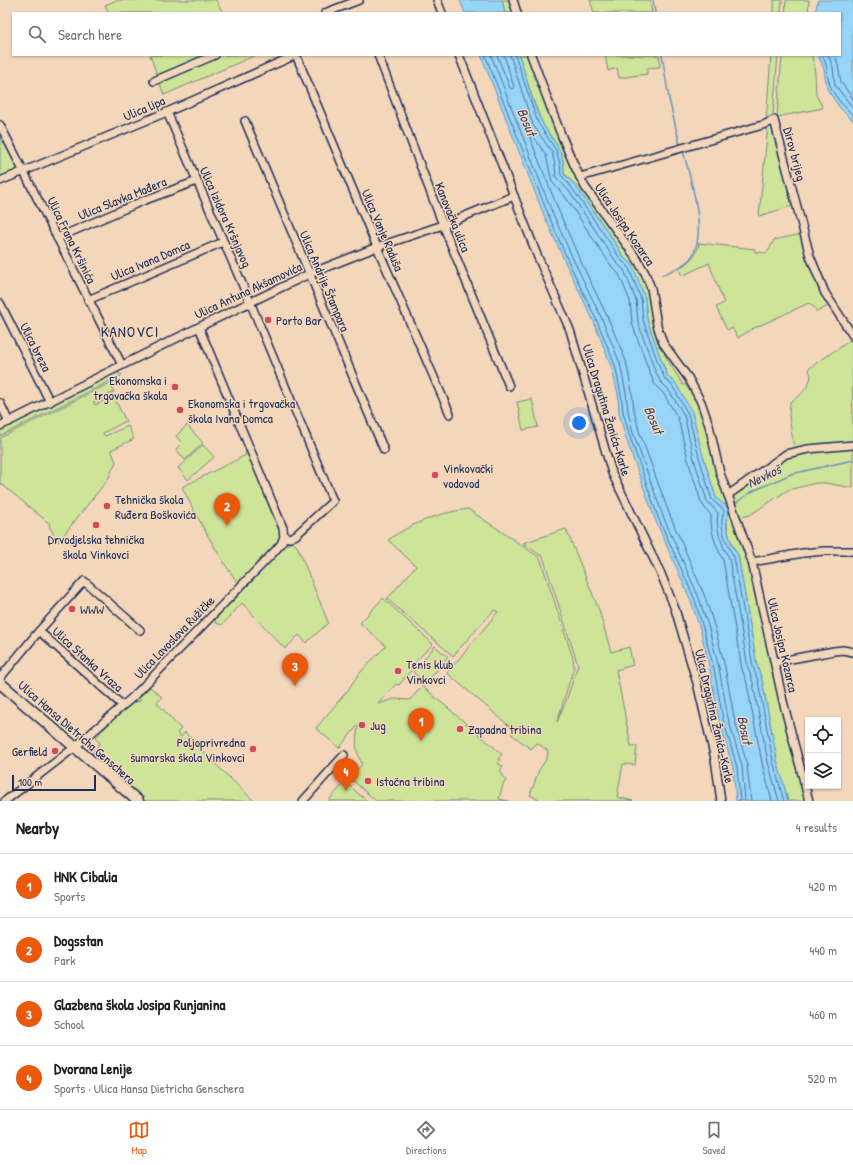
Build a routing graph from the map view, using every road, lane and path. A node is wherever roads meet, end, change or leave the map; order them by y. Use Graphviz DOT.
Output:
graph roads {
  1 [pos="359,0"];
  2 [pos="437,0"];
  3 [pos="513,0"];
  4 [pos="328,12"];
  5 [pos="442,12"];
  6 [pos="517,12"];
  7 [pos="213,56"];
  8 [pos="294,56"];
  9 [pos="296,56"];
  10 [pos="378,56"];
  11 [pos="459,56"];
  12 [pos="531,56"];
  13 [pos="154,81"];
  14 [pos="167,112"];
  15 [pos="245,121"];
  16 [pos="0,126"];
  17 [pos="24,171"];
  18 [pos="580,177"];
  19 [pos="0,181"];
  20 [pos="197,181"];
  21 [pos="514,196"];
  22 [pos="443,225"];
  23 [pos="57,238"];
  24 [pos="223,242"];
  25 [pos="377,247"];
  26 [pos="309,274"];
  27 [pos="88,300"];
  28 [pos="250,302"];
  29 [pos="0,303"];
  30 [pos="199,327"];
  31 [pos="853,336"];
  32 [pos="122,365"];
  33 [pos="509,386"];
  34 [pos="50,402"];
  35 [pos="0,403"];
  36 [pos="450,414"];
  37 [pos="9,422"];
  38 [pos="0,426"];
  39 [pos="853,445"];
  40 [pos="384,450"];
  41 [pos="729,498"];
  42 [pos="287,537"];
  43 [pos="853,552"];
  44 [pos="752,562"];
  45 [pos="140,630"];
  46 [pos="39,632"];
  47 [pos="853,652"];
  48 [pos="774,662"];
  49 [pos="0,678"];
  50 [pos="0,683"];
  51 [pos="122,705"];
  52 [pos="74,747"];
  53 [pos="344,756"];
  54 [pos="5,801"];
  55 [pos="138,801"];
  56 [pos="303,801"];
  57 [pos="721,801"];
  58 [pos="808,801"];
  1 -- 4 [label="street"];
  2 -- 5 [label="street"];
  3 -- 6 [label="street"];
  7 -- 13 [label="street"];
  8 -- 14 [label="street, Ulica lipa"];
  9 -- 25 [label="street, Ulica Vanje Raduša"];
  10 -- 22 [label="street, Kanovačka ulica"];
  11 -- 21 [label="street, Ulica Dragutina Žanića-Karle"];
  12 -- 18 [label="street, Ulica Josipa Kozarca"];
  14 -- 17 [label="street, Ulica lipa"];
  14 -- 20 [label="street, Ulica Izidora Kršnjavog"];
  15 -- 26 [label="street, Ulica Andrije Štampara"];
  16 -- 17 [label="street, Ulica Frana Kršinića"];
  17 -- 19 [label="street, Ulica lipa"];
  17 -- 23 [label="street, Ulica Frana Kršinića"];
  18 -- 31 [label="street, Dirov brijeg"];
  18 -- 41 [label="street, Ulica Josipa Kozarca"];
  20 -- 23 [label="street, Ulica Slavka Mađera"];
  20 -- 24 [label="street, Ulica Izidora Kršnjavog"];
  21 -- 22 [label="street, Ulica Antuna Akšamovića"];
  21 -- 57 [label="street, Ulica Dragutina Žanića-Karle"];
  22 -- 25 [label="street, Ulica Antuna Akšamovića"];
  22 -- 33 [label="street, Kanovačka ulica"];
  23 -- 27 [label="street, Ulica Frana Kršinića"];
  24 -- 27 [label="street, Ulica Ivana Domca"];
  24 -- 28 [label="street, Ulica Izidora Kršnjavog"];
  25 -- 26 [label="street, Ulica Antuna Akšamovića"];
  25 -- 36 [label="street, Ulica Vanje Raduša"];
  26 -- 28 [label="street, Ulica Antuna Akšamovića"];
  26 -- 40 [label="street, Ulica Andrije Štampara"];
  27 -- 32 [label="street, Ulica Frana Kršinića"];
  28 -- 30 [label="street, Ulica Antuna Akšamovića"];
  28 -- 42 [label="street, Ulica Izidora Kršnjavog"];
  29 -- 34 [label="street, Ulica breza"];
  30 -- 32 [label="street, Ulica Antuna Akšamovića"];
  30 -- 42 [label="street"];
  32 -- 34 [label="street, Ulica Antuna Akšamovića"];
  34 -- 37 [label="street, Ulica Antuna Akšamovića"];
  35 -- 37 [label="street"];
  37 -- 38 [label="street, Ulica Antuna Akšamovića"];
  39 -- 41 [label="street"];
  41 -- 44 [label="street, Ulica Josipa Kozarca"];
  42 -- 51 [label="street, Ulica Lavoslava Ružičke"];
  43 -- 44 [label="street"];
  44 -- 48 [label="street, Ulica Josipa Kozarca"];
  45 -- 46 [label="street, Ulica Stanka Vraza"];
  46 -- 49 [label="street, Ulica Stanka Vraza"];
  46 -- 51 [label="street, Ulica Stanka Vraza"];
  47 -- 48 [label="street"];
  48 -- 58 [label="street, Ulica Josipa Kozarca"];
  50 -- 52 [label="main road, Ulica Hansa Dietricha Genschera"];
  51 -- 52 [label="street, Ulica Lavoslava Ružičke"];
  52 -- 54 [label="street, Ulica Lavoslava Ružičke"];
  52 -- 55 [label="main road, Ulica Hansa Dietricha Genschera"];
  53 -- 56 [label="street"];
}
